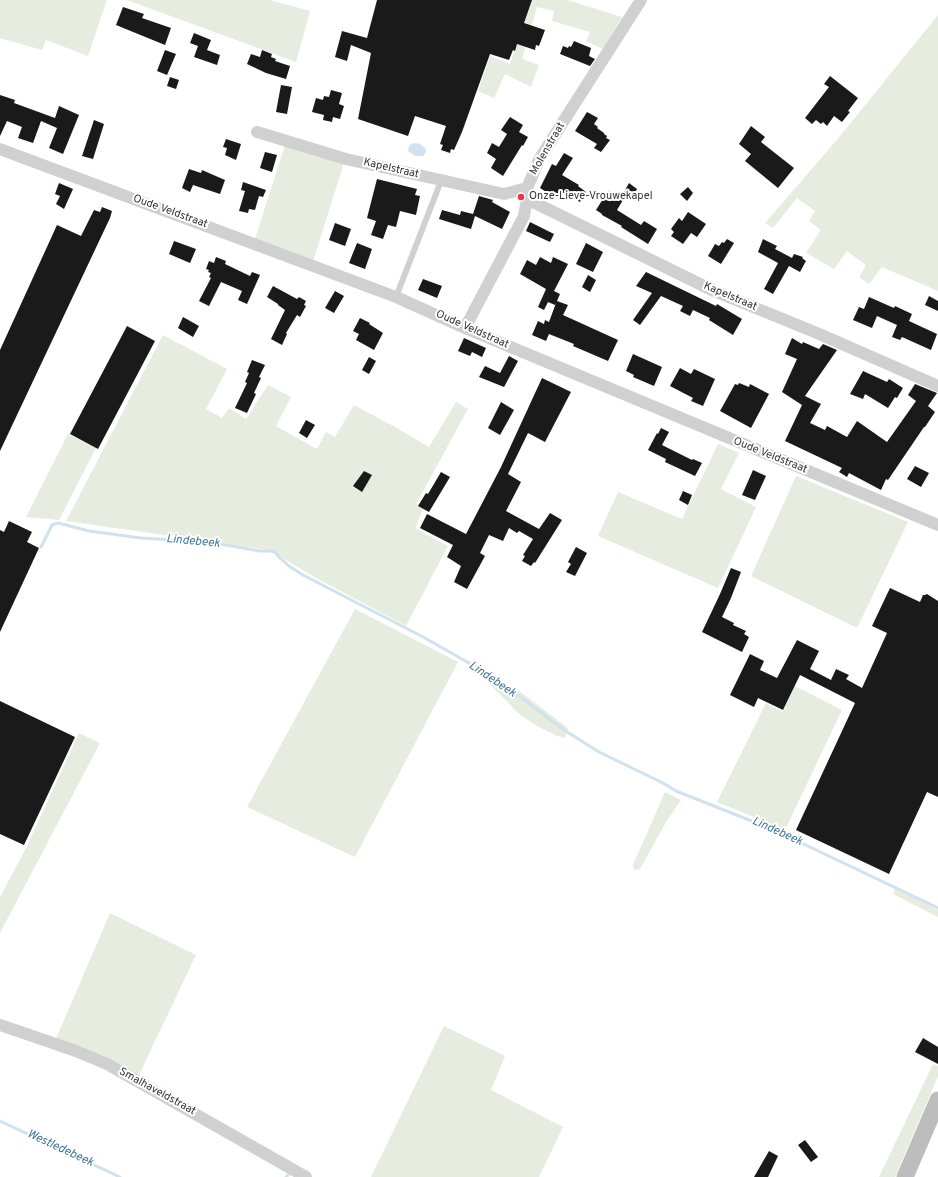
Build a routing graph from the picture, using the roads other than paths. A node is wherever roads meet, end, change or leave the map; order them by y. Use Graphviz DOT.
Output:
graph roads {
  1 [pos="641,0"];
  2 [pos="257,132"];
  3 [pos="0,149"];
  4 [pos="441,181"];
  5 [pos="527,193"];
  6 [pos="396,297"];
  7 [pos="464,328"];
  8 [pos="938,386"];
  9 [pos="938,525"];
  10 [pos="0,1025"];
  11 [pos="938,1100"];
  12 [pos="306,1177"];
  13 [pos="905,1177"];
  1 -- 5 [label="street, Molenstraat"];
  2 -- 4 [label="street, Kapelstraat"];
  3 -- 6 [label="street, Oude Veldstraat"];
  4 -- 5 [label="street, Kapelstraat"];
  4 -- 6 [label="lane"];
  5 -- 7 [label="street, Molenstraat"];
  5 -- 8 [label="street, Kapelstraat"];
  6 -- 7 [label="street, Oude Veldstraat"];
  7 -- 9 [label="street, Oude Veldstraat"];
  10 -- 12 [label="street, Smalhaveldstraat"];
  11 -- 13 [label="main road"];
}
